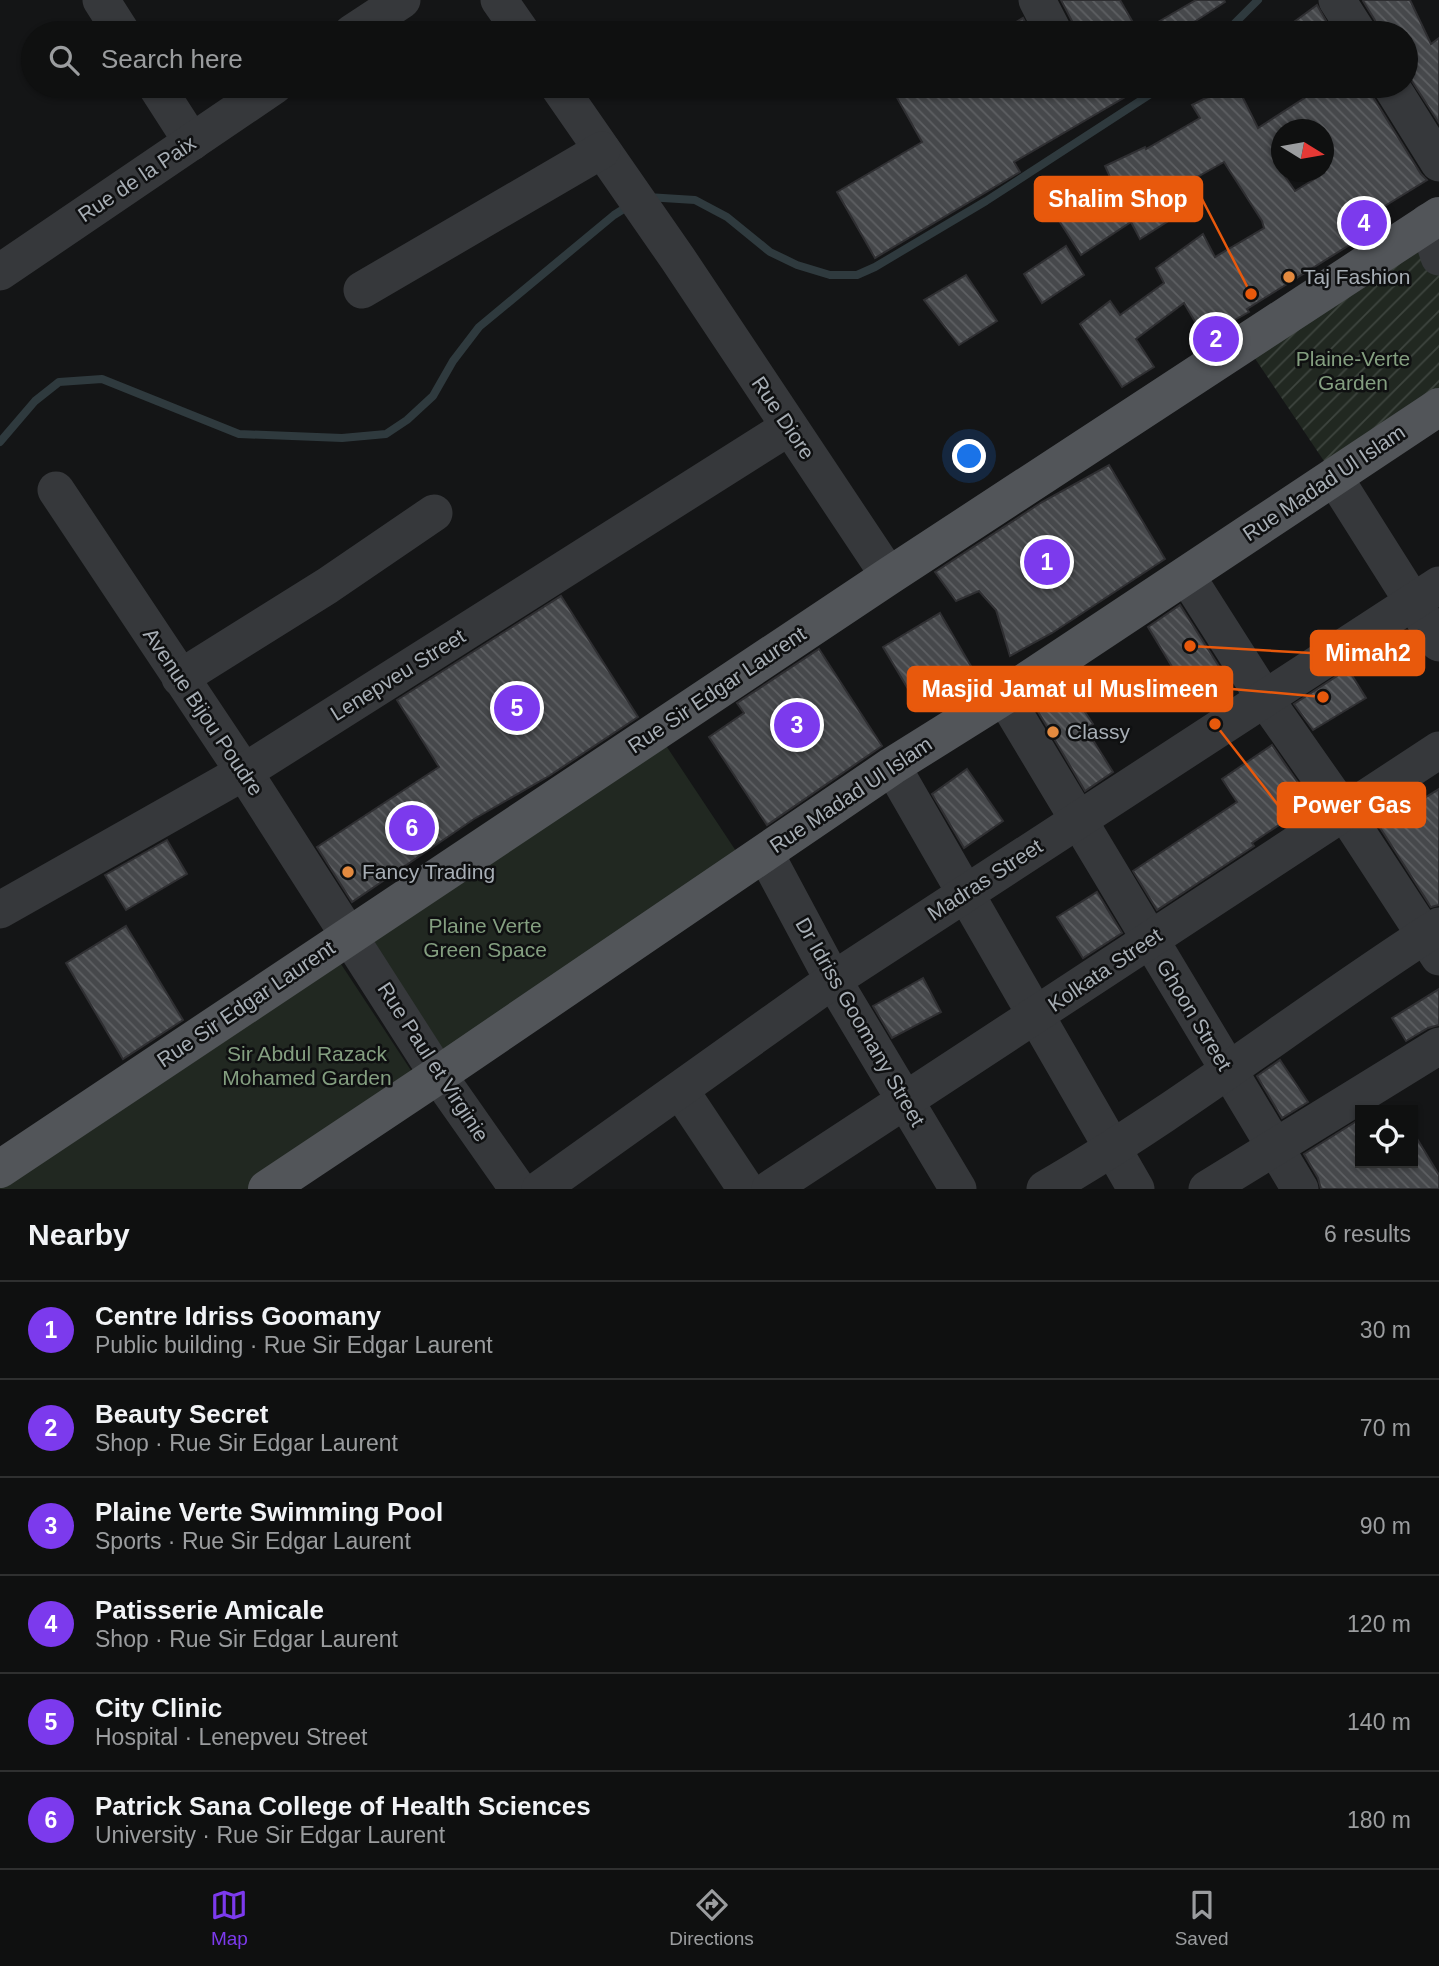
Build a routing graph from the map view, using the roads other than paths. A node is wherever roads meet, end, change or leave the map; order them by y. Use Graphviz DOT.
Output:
graph roads {
  1 [pos="101,0"];
  2 [pos="402,0"];
  3 [pos="499,0"];
  4 [pos="1037,0"];
  5 [pos="1337,0"];
  6 [pos="114,21"];
  7 [pos="370,21"];
  8 [pos="514,21"];
  9 [pos="1048,21"];
  10 [pos="1350,21"];
  11 [pos="164,98"];
  12 [pos="256,98"];
  13 [pos="566,98"];
  14 [pos="1398,98"];
  15 [pos="192,142"];
  16 [pos="1439,163"];
  17 [pos="611,164"];
  18 [pos="1435,232"];
  19 [pos="0,272"];
  20 [pos="362,290"];
  21 [pos="1439,407"];
  22 [pos="789,427"];
  23 [pos="1334,477"];
  24 [pos="57,490"];
  25 [pos="434,513"];
  26 [pos="1186,575"];
  27 [pos="889,576"];
  28 [pos="1426,594"];
  29 [pos="1439,643"];
  30 [pos="180,678"];
  31 [pos="1004,696"];
  32 [pos="1265,699"];
  33 [pos="1439,750"];
  34 [pos="892,766"];
  35 [pos="244,772"];
  36 [pos="1345,813"];
  37 [pos="1078,820"];
  38 [pos="765,853"];
  39 [pos="965,892"];
  40 [pos="0,910"];
  41 [pos="349,934"];
  42 [pos="1149,939"];
  43 [pos="1434,939"];
  44 [pos="833,980"];
  45 [pos="1036,1015"];
  46 [pos="1439,1046"];
  47 [pos="1227,1069"];
  48 [pos="438,1075"];
  49 [pos="680,1090"];
  50 [pos="904,1101"];
  51 [pos="1275,1147"];
  52 [pos="1113,1150"];
  53 [pos="0,1169"];
  54 [pos="267,1189"];
  55 [pos="518,1189"];
  56 [pos="540,1189"];
  57 [pos="746,1189"];
  58 [pos="770,1189"];
  59 [pos="958,1189"];
  60 [pos="1045,1189"];
  61 [pos="1136,1189"];
  62 [pos="1207,1189"];
  63 [pos="1300,1189"];
  1 -- 6 [label="street"];
  2 -- 7 [label="street"];
  3 -- 8 [label="street"];
  4 -- 9 [label="street"];
  5 -- 10 [label="street"];
  11 -- 15 [label="street"];
  12 -- 15 [label="street, Rue de la Paix"];
  13 -- 17 [label="street"];
  14 -- 16 [label="street"];
  15 -- 19 [label="street, Rue de la Paix"];
  17 -- 20 [label="street"];
  17 -- 22 [label="street, Rue Diore"];
  18 -- 27 [label="main road, Rue Sir Edgar Laurent"];
  21 -- 23 [label="main road, Rue Madad Ul Islam"];
  22 -- 27 [label="street, Rue Diore"];
  22 -- 35 [label="street, Lenepveu Street"];
  23 -- 26 [label="main road, Rue Madad Ul Islam"];
  23 -- 28 [label="street"];
  24 -- 30 [label="street, Avenue Bijou Poudre"];
  25 -- 30 [label="street"];
  26 -- 31 [label="main road, Rue Madad Ul Islam"];
  26 -- 32 [label="street"];
  27 -- 41 [label="main road, Rue Sir Edgar Laurent"];
  28 -- 29 [label="street"];
  28 -- 32 [label="street, Madras Street"];
  30 -- 35 [label="street, Avenue Bijou Poudre"];
  31 -- 34 [label="main road, Rue Madad Ul Islam"];
  31 -- 37 [label="street, Ghoon Street"];
  32 -- 36 [label="street"];
  32 -- 37 [label="street, Madras Street"];
  33 -- 36 [label="street, Kolkata Street"];
  34 -- 38 [label="main road, Rue Madad Ul Islam"];
  34 -- 39 [label="street"];
  35 -- 40 [label="street, Lenepveu Street"];
  35 -- 41 [label="street, Avenue Bijou Poudre"];
  36 -- 42 [label="street, Kolkata Street"];
  36 -- 43 [label="street"];
  37 -- 39 [label="street, Madras Street"];
  37 -- 42 [label="street, Ghoon Street"];
  38 -- 44 [label="street, Dr Idriss Goomany Street"];
  38 -- 48 [label="main road, Rue Madad Ul Islam"];
  39 -- 44 [label="street, Madras Street"];
  39 -- 45 [label="street"];
  41 -- 48 [label="street, Rue Paul et Virginie"];
  41 -- 53 [label="main road, Rue Sir Edgar Laurent"];
  42 -- 45 [label="street, Kolkata Street"];
  42 -- 47 [label="street, Ghoon Street"];
  43 -- 47 [label="street"];
  44 -- 49 [label="street, Madras Street"];
  44 -- 50 [label="street, Dr Idriss Goomany Street"];
  45 -- 50 [label="street, Kolkata Street"];
  45 -- 52 [label="street"];
  46 -- 51 [label="street"];
  47 -- 51 [label="street, Ghoon Street"];
  47 -- 52 [label="street"];
  48 -- 54 [label="main road, Rue Madad Ul Islam"];
  48 -- 55 [label="street, Rue Paul et Virginie"];
  49 -- 56 [label="street, Madras Street"];
  49 -- 57 [label="street"];
  50 -- 58 [label="street, Kolkata Street"];
  50 -- 59 [label="street, Dr Idriss Goomany Street"];
  51 -- 62 [label="street"];
  51 -- 63 [label="street, Ghoon Street"];
  52 -- 60 [label="street"];
  52 -- 61 [label="street"];
}
